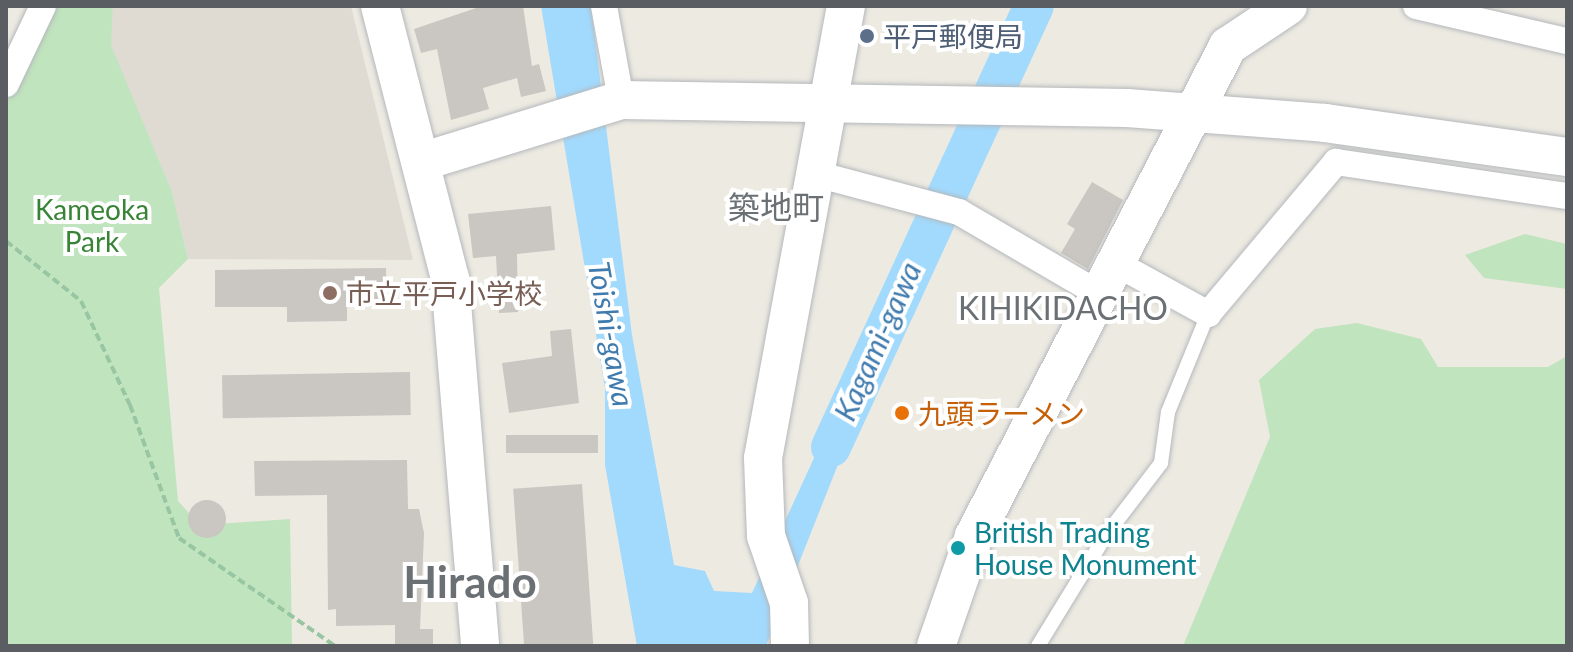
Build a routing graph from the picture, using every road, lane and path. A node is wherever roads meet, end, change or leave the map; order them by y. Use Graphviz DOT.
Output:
graph roads {
  1 [pos="43,6"];
  2 [pos="380,6"];
  3 [pos="604,6"];
  4 [pos="846,6"];
  5 [pos="1288,6"];
  6 [pos="1416,6"];
  7 [pos="1567,41"];
  8 [pos="6,84"];
  9 [pos="621,100"];
  10 [pos="827,103"];
  11 [pos="1192,114"];
  12 [pos="1567,157"];
  13 [pos="421,162"];
  14 [pos="816,174"];
  15 [pos="1567,196"];
  16 [pos="6,241"];
  17 [pos="1111,281"];
  18 [pos="1208,314"];
  19 [pos="335,646"];
  20 [pos="480,646"];
  21 [pos="790,646"];
  22 [pos="936,646"];
  23 [pos="1038,646"];
  1 -- 8 [label="street"];
  2 -- 13 [label="street"];
  3 -- 9 [label="street"];
  4 -- 10 [label="street"];
  5 -- 11 [label="street"];
  6 -- 7 [label="street"];
  9 -- 10 [label="street"];
  9 -- 13 [label="street"];
  10 -- 11 [label="street"];
  10 -- 14 [label="street"];
  11 -- 12 [label="street"];
  11 -- 17 [label="street"];
  13 -- 20 [label="street"];
  14 -- 17 [label="street"];
  14 -- 21 [label="street"];
  15 -- 18 [label="street"];
  16 -- 19 [label="path"];
  17 -- 18 [label="street"];
  17 -- 22 [label="street"];
  18 -- 23 [label="lane"];
}
